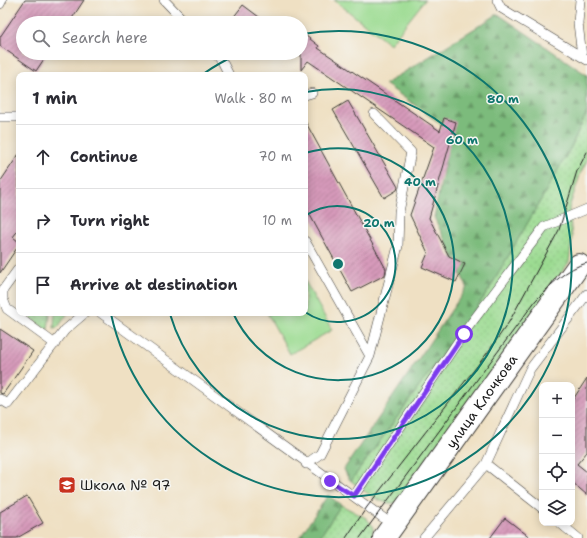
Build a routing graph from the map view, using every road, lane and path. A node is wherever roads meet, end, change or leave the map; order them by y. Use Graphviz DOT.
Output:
graph roads {
  1 [pos="2,0"];
  2 [pos="164,0"];
  3 [pos="497,0"];
  4 [pos="580,0"];
  5 [pos="0,4"];
  6 [pos="179,16"];
  7 [pos="584,58"];
  8 [pos="221,60"];
  9 [pos="227,72"];
  10 [pos="374,114"];
  11 [pos="0,117"];
  12 [pos="16,117"];
  13 [pos="587,209"];
  14 [pos="308,246"];
  15 [pos="579,265"];
  16 [pos="16,272"];
  17 [pos="587,294"];
  18 [pos="16,315"];
  19 [pos="18,316"];
  20 [pos="81,316"];
  21 [pos="105,316"];
  22 [pos="55,344"];
  23 [pos="370,356"];
  24 [pos="0,398"];
  25 [pos="306,464"];
  26 [pos="486,464"];
  27 [pos="354,496"];
  28 [pos="539,506"];
  29 [pos="564,526"];
  30 [pos="388,532"];
  31 [pos="424,538"];
  32 [pos="578,538"];
  1 -- 5 [label="lane"];
  2 -- 6 [label="lane"];
  3 -- 7 [label="lane"];
  4 -- 7 [label="lane"];
  8 -- 9 [label="lane"];
  10 -- 23 [label="lane"];
  11 -- 12 [label="lane"];
  13 -- 27 [label="lane"];
  14 -- 23 [label="lane"];
  15 -- 30 [label="street, улица Клочкова"];
  16 -- 18 [label="lane"];
  17 -- 26 [label="lane"];
  19 -- 22 [label="lane"];
  20 -- 22 [label="lane"];
  21 -- 25 [label="lane"];
  22 -- 24 [label="lane"];
  23 -- 25 [label="lane"];
  25 -- 27 [label="lane"];
  26 -- 28 [label="lane"];
  26 -- 31 [label="lane"];
  27 -- 30 [label="lane"];
  29 -- 32 [label="lane"];
}
